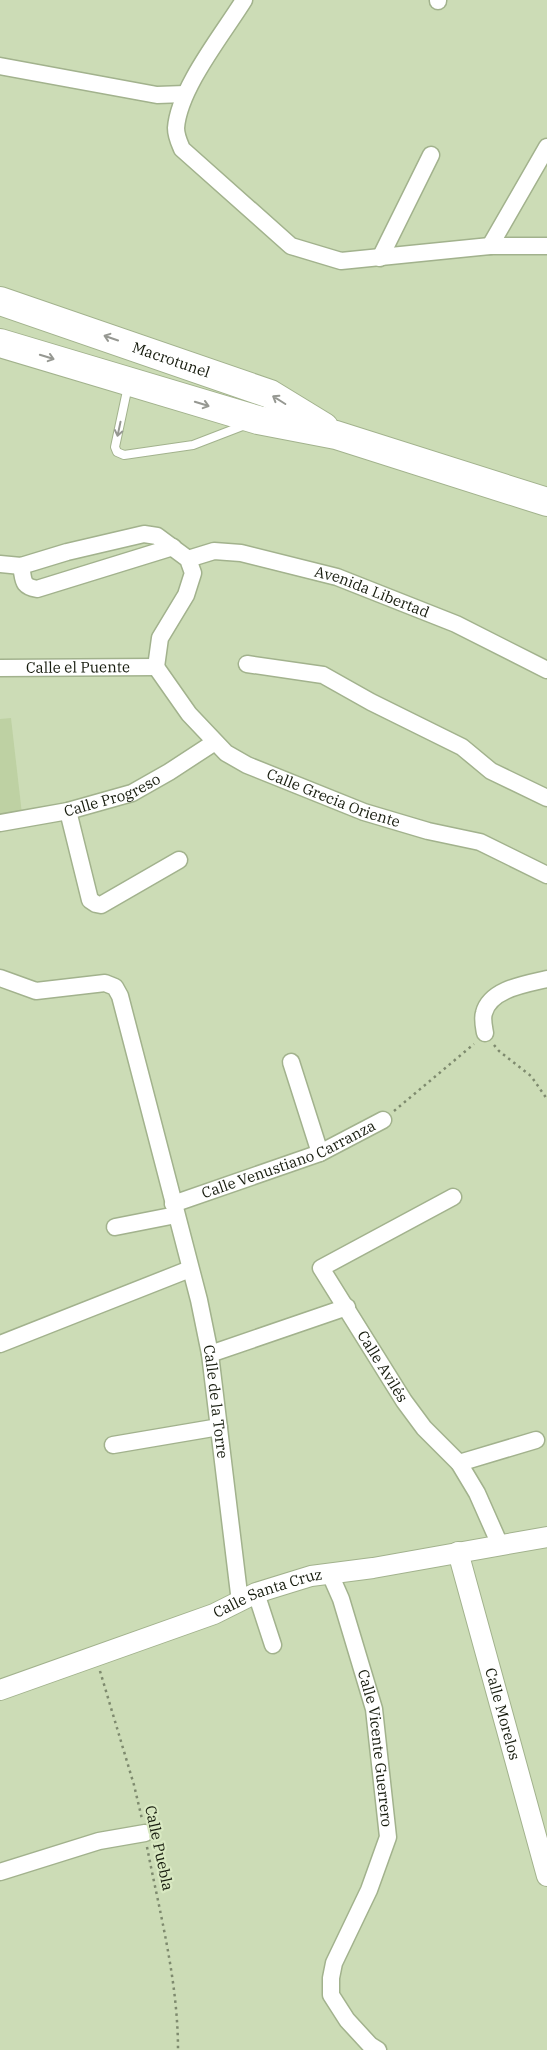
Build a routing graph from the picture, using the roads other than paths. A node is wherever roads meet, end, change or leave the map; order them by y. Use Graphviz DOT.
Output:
graph roads {
  1 [pos="244,0"];
  2 [pos="0,66"];
  3 [pos="185,94"];
  4 [pos="547,147"];
  5 [pos="431,155"];
  6 [pos="490,246"];
  7 [pos="547,246"];
  8 [pos="380,258"];
  9 [pos="0,301"];
  10 [pos="0,343"];
  11 [pos="129,382"];
  12 [pos="258,420"];
  13 [pos="336,435"];
  14 [pos="547,502"];
  15 [pos="172,547"];
  16 [pos="188,558"];
  17 [pos="0,564"];
  18 [pos="22,566"];
  19 [pos="247,664"];
  20 [pos="156,667"];
  21 [pos="0,668"];
  22 [pos="547,670"];
  23 [pos="215,742"];
  24 [pos="547,798"];
  25 [pos="68,811"];
  26 [pos="0,822"];
  27 [pos="179,860"];
  28 [pos="547,875"];
  29 [pos="0,978"];
  30 [pos="547,979"];
  31 [pos="485,1033"];
  32 [pos="291,1062"];
  33 [pos="383,1120"];
  34 [pos="320,1153"];
  35 [pos="452,1197"];
  36 [pos="174,1209"];
  37 [pos="115,1227"];
  38 [pos="190,1270"];
  39 [pos="346,1307"];
  40 [pos="0,1344"];
  41 [pos="210,1354"];
  42 [pos="218,1427"];
  43 [pos="536,1440"];
  44 [pos="113,1445"];
  45 [pos="459,1463"];
  46 [pos="547,1537"];
  47 [pos="500,1545"];
  48 [pos="458,1552"];
  49 [pos="330,1574"];
  50 [pos="248,1598"];
  51 [pos="274,1645"];
  52 [pos="0,1690"];
  53 [pos="145,1833"];
  54 [pos="542,1835"];
  55 [pos="0,1872"];
  56 [pos="547,1876"];
  57 [pos="378,2050"];
  1 -- 3 [label="street"];
  2 -- 3 [label="street"];
  3 -- 8 [label="street"];
  4 -- 6 [label="street"];
  5 -- 8 [label="street"];
  6 -- 7 [label="street"];
  6 -- 8 [label="street"];
  13 -- 9 [label="highway, Macrotunel, one-way"];
  10 -- 11 [label="highway, Macrotunel, one-way"];
  11 -- 12 [label="highway, Macrotunel, one-way"];
  11 -- 12 [label="lane, one-way"];
  12 -- 13 [label="highway, Macrotunel"];
  13 -- 14 [label="highway, Macrotunel"];
  15 -- 16 [label="street"];
  15 -- 18 [label="street"];
  15 -- 18 [label="street"];
  16 -- 20 [label="street"];
  16 -- 22 [label="street, Avenida Libertad"];
  17 -- 18 [label="street"];
  19 -- 24 [label="street"];
  20 -- 21 [label="street, Calle el Puente"];
  20 -- 23 [label="street, Calle Grecia Oriente"];
  23 -- 25 [label="street, Calle Progreso"];
  23 -- 28 [label="street, Calle Grecia Oriente"];
  25 -- 26 [label="street, Calle Progreso"];
  25 -- 27 [label="street"];
  29 -- 36 [label="street, Calle de la Torre"];
  30 -- 31 [label="street"];
  32 -- 34 [label="street"];
  33 -- 34 [label="street, Calle Venustiano Carranza"];
  34 -- 36 [label="street, Calle Venustiano Carranza"];
  35 -- 39 [label="street, Calle Avilés"];
  36 -- 37 [label="street, Calle Venustiano Carranza"];
  36 -- 38 [label="street, Calle de la Torre"];
  38 -- 40 [label="street"];
  38 -- 41 [label="street, Calle de la Torre"];
  39 -- 41 [label="street"];
  39 -- 45 [label="street, Calle Avilés"];
  41 -- 42 [label="street, Calle de la Torre"];
  42 -- 44 [label="street"];
  42 -- 50 [label="street, Calle de la Torre"];
  43 -- 45 [label="street"];
  45 -- 47 [label="street, Calle Avilés"];
  46 -- 47 [label="street, Calle Santa Cruz"];
  47 -- 48 [label="street, Calle Santa Cruz"];
  48 -- 49 [label="street, Calle Santa Cruz"];
  48 -- 54 [label="street, Calle Morelos"];
  49 -- 50 [label="street, Calle Santa Cruz"];
  49 -- 57 [label="street, Calle Vicente Guerrero"];
  50 -- 51 [label="street, Calle de la Torre"];
  50 -- 52 [label="street, Calle Santa Cruz"];
  53 -- 55 [label="street"];
  54 -- 56 [label="street, Calle Morelos"];
}
